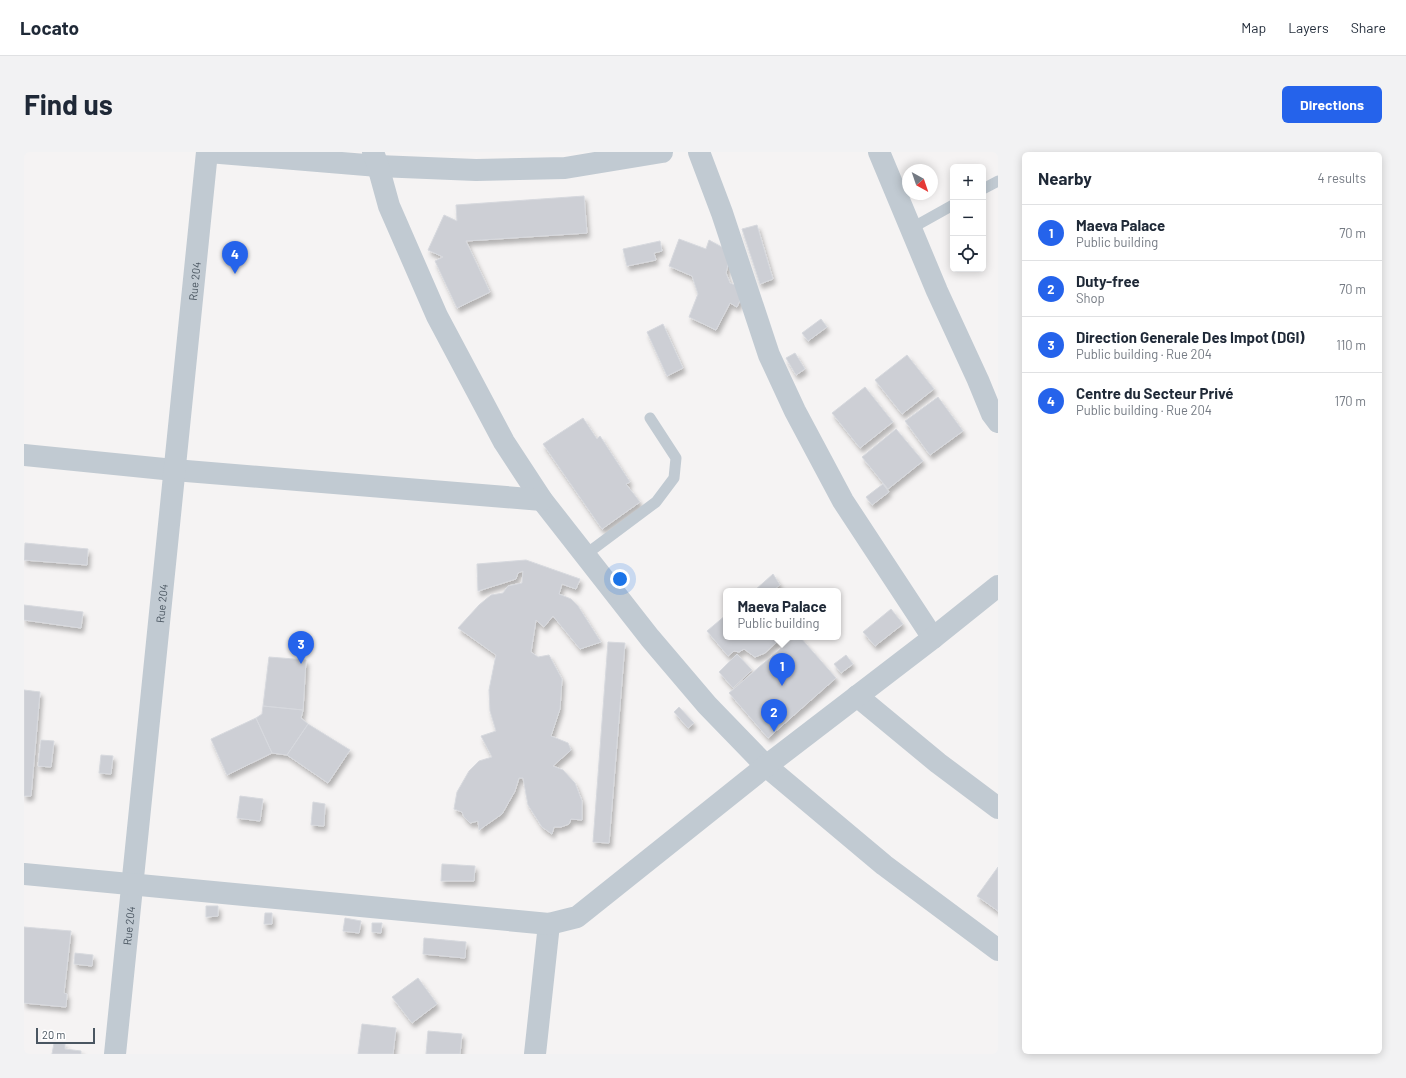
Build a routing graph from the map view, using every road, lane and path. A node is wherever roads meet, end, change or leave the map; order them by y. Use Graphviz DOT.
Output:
graph roads {
  1 [pos="207,152"];
  2 [pos="662,152"];
  3 [pos="699,152"];
  4 [pos="879,152"];
  5 [pos="376,159"];
  6 [pos="563,160"];
  7 [pos="998,181"];
  8 [pos="986,187"];
  9 [pos="950,207"];
  10 [pos="910,228"];
  11 [pos="650,418"];
  12 [pos="998,422"];
  13 [pos="24,455"];
  14 [pos="174,470"];
  15 [pos="542,500"];
  16 [pos="585,555"];
  17 [pos="998,586"];
  18 [pos="933,638"];
  19 [pos="857,696"];
  20 [pos="766,766"];
  21 [pos="998,808"];
  22 [pos="24,874"];
  23 [pos="132,885"];
  24 [pos="549,924"];
  25 [pos="998,950"];
  26 [pos="115,1054"];
  27 [pos="535,1054"];
  1 -- 5 [label="street"];
  1 -- 14 [label="street, Rue 204"];
  2 -- 6 [label="street"];
  3 -- 18 [label="street"];
  4 -- 10 [label="street"];
  5 -- 6 [label="street"];
  5 -- 15 [label="street"];
  7 -- 8 [label="lane"];
  9 -- 10 [label="lane"];
  10 -- 12 [label="street"];
  11 -- 16 [label="lane"];
  13 -- 14 [label="street"];
  14 -- 15 [label="street"];
  14 -- 23 [label="street, Rue 204"];
  15 -- 16 [label="street"];
  16 -- 20 [label="street"];
  17 -- 18 [label="street"];
  18 -- 19 [label="street"];
  19 -- 20 [label="street"];
  19 -- 21 [label="street"];
  20 -- 24 [label="street"];
  20 -- 25 [label="street"];
  22 -- 23 [label="street"];
  23 -- 24 [label="street"];
  23 -- 26 [label="street, Rue 204"];
  24 -- 27 [label="street"];
}
